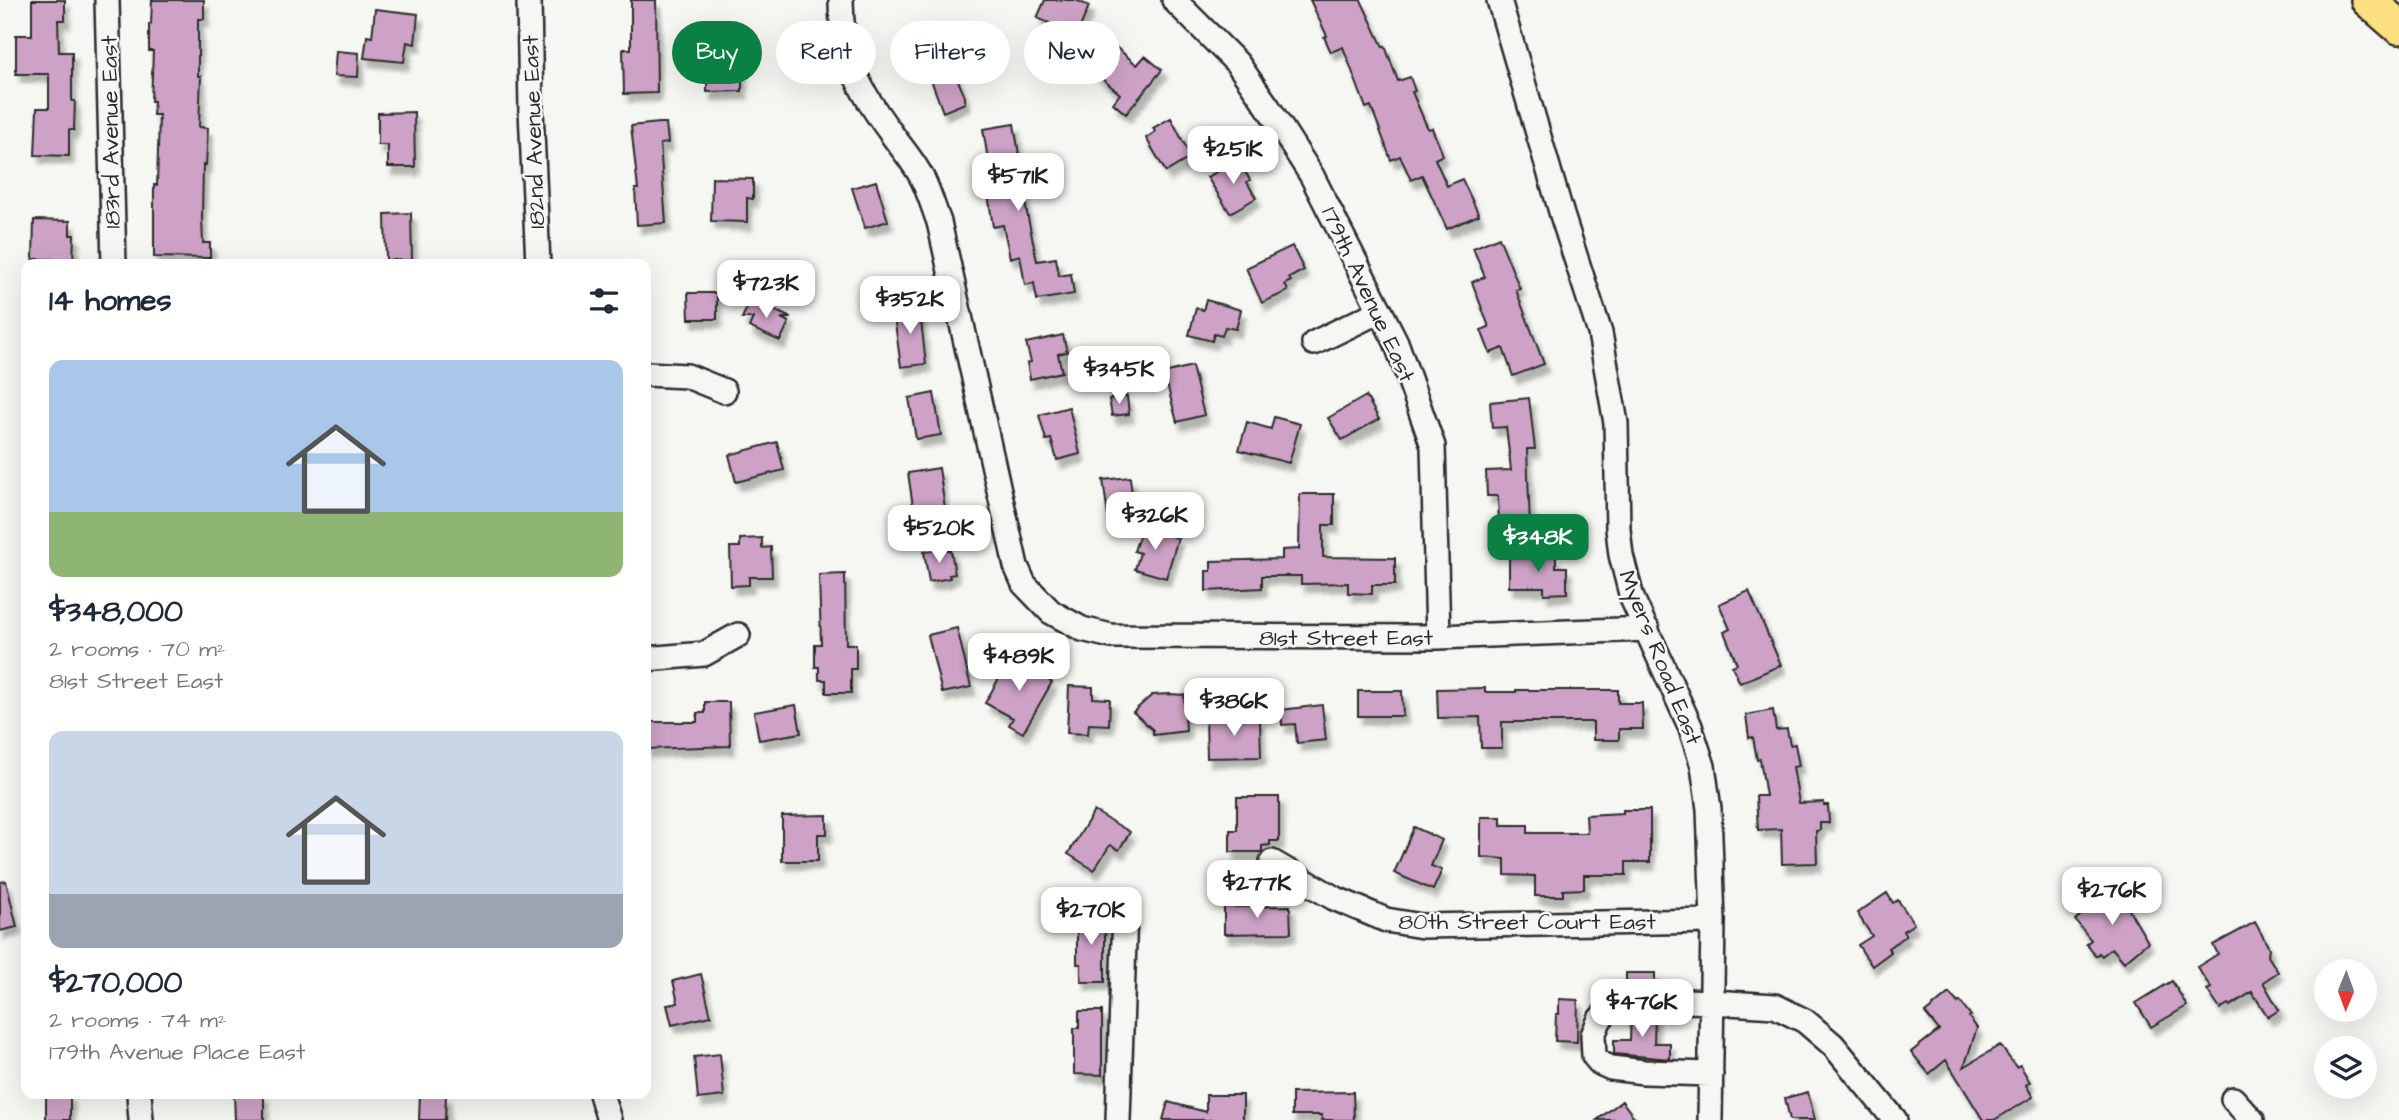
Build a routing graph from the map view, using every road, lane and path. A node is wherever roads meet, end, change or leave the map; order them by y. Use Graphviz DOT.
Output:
graph roads {
  1 [pos="107,0"];
  2 [pos="529,0"];
  3 [pos="841,0"];
  4 [pos="1174,0"];
  5 [pos="1499,0"];
  6 [pos="2368,0"];
  7 [pos="2399,27"];
  8 [pos="114,259"];
  9 [pos="538,259"];
  10 [pos="1380,312"];
  11 [pos="1314,343"];
  12 [pos="651,374"];
  13 [pos="724,391"];
  14 [pos="1647,629"];
  15 [pos="738,635"];
  16 [pos="1438,637"];
  17 [pos="651,659"];
  18 [pos="1272,862"];
  19 [pos="1125,911"];
  20 [pos="1713,921"];
  21 [pos="1713,1002"];
  22 [pos="1711,1074"];
  23 [pos="139,1099"];
  24 [pos="603,1099"];
  25 [pos="2233,1099"];
  26 [pos="141,1120"];
  27 [pos="609,1120"];
  28 [pos="1118,1120"];
  29 [pos="1710,1120"];
  30 [pos="1895,1120"];
  31 [pos="2252,1120"];
  1 -- 8 [label="street, 183rd Avenue East"];
  2 -- 9 [label="street, 182nd Avenue East"];
  3 -- 16 [label="street, 81st Street East"];
  4 -- 10 [label="street, 179th Avenue East"];
  5 -- 14 [label="street, Myers Road East"];
  6 -- 7 [label="highway"];
  10 -- 11 [label="street"];
  10 -- 16 [label="street, 179th Avenue East"];
  12 -- 13 [label="street"];
  14 -- 16 [label="street, 81st Street East"];
  14 -- 20 [label="street, Myers Road East"];
  15 -- 17 [label="street"];
  18 -- 20 [label="street, 80th Street Court East"];
  19 -- 28 [label="street"];
  20 -- 21 [label="street, Myers Road East"];
  21 -- 22 [label="street, Myers Road East"];
  21 -- 22 [label="street"];
  21 -- 30 [label="street"];
  22 -- 29 [label="street, Myers Road East"];
  23 -- 26 [label="street"];
  24 -- 27 [label="street"];
  25 -- 31 [label="street"];
}
